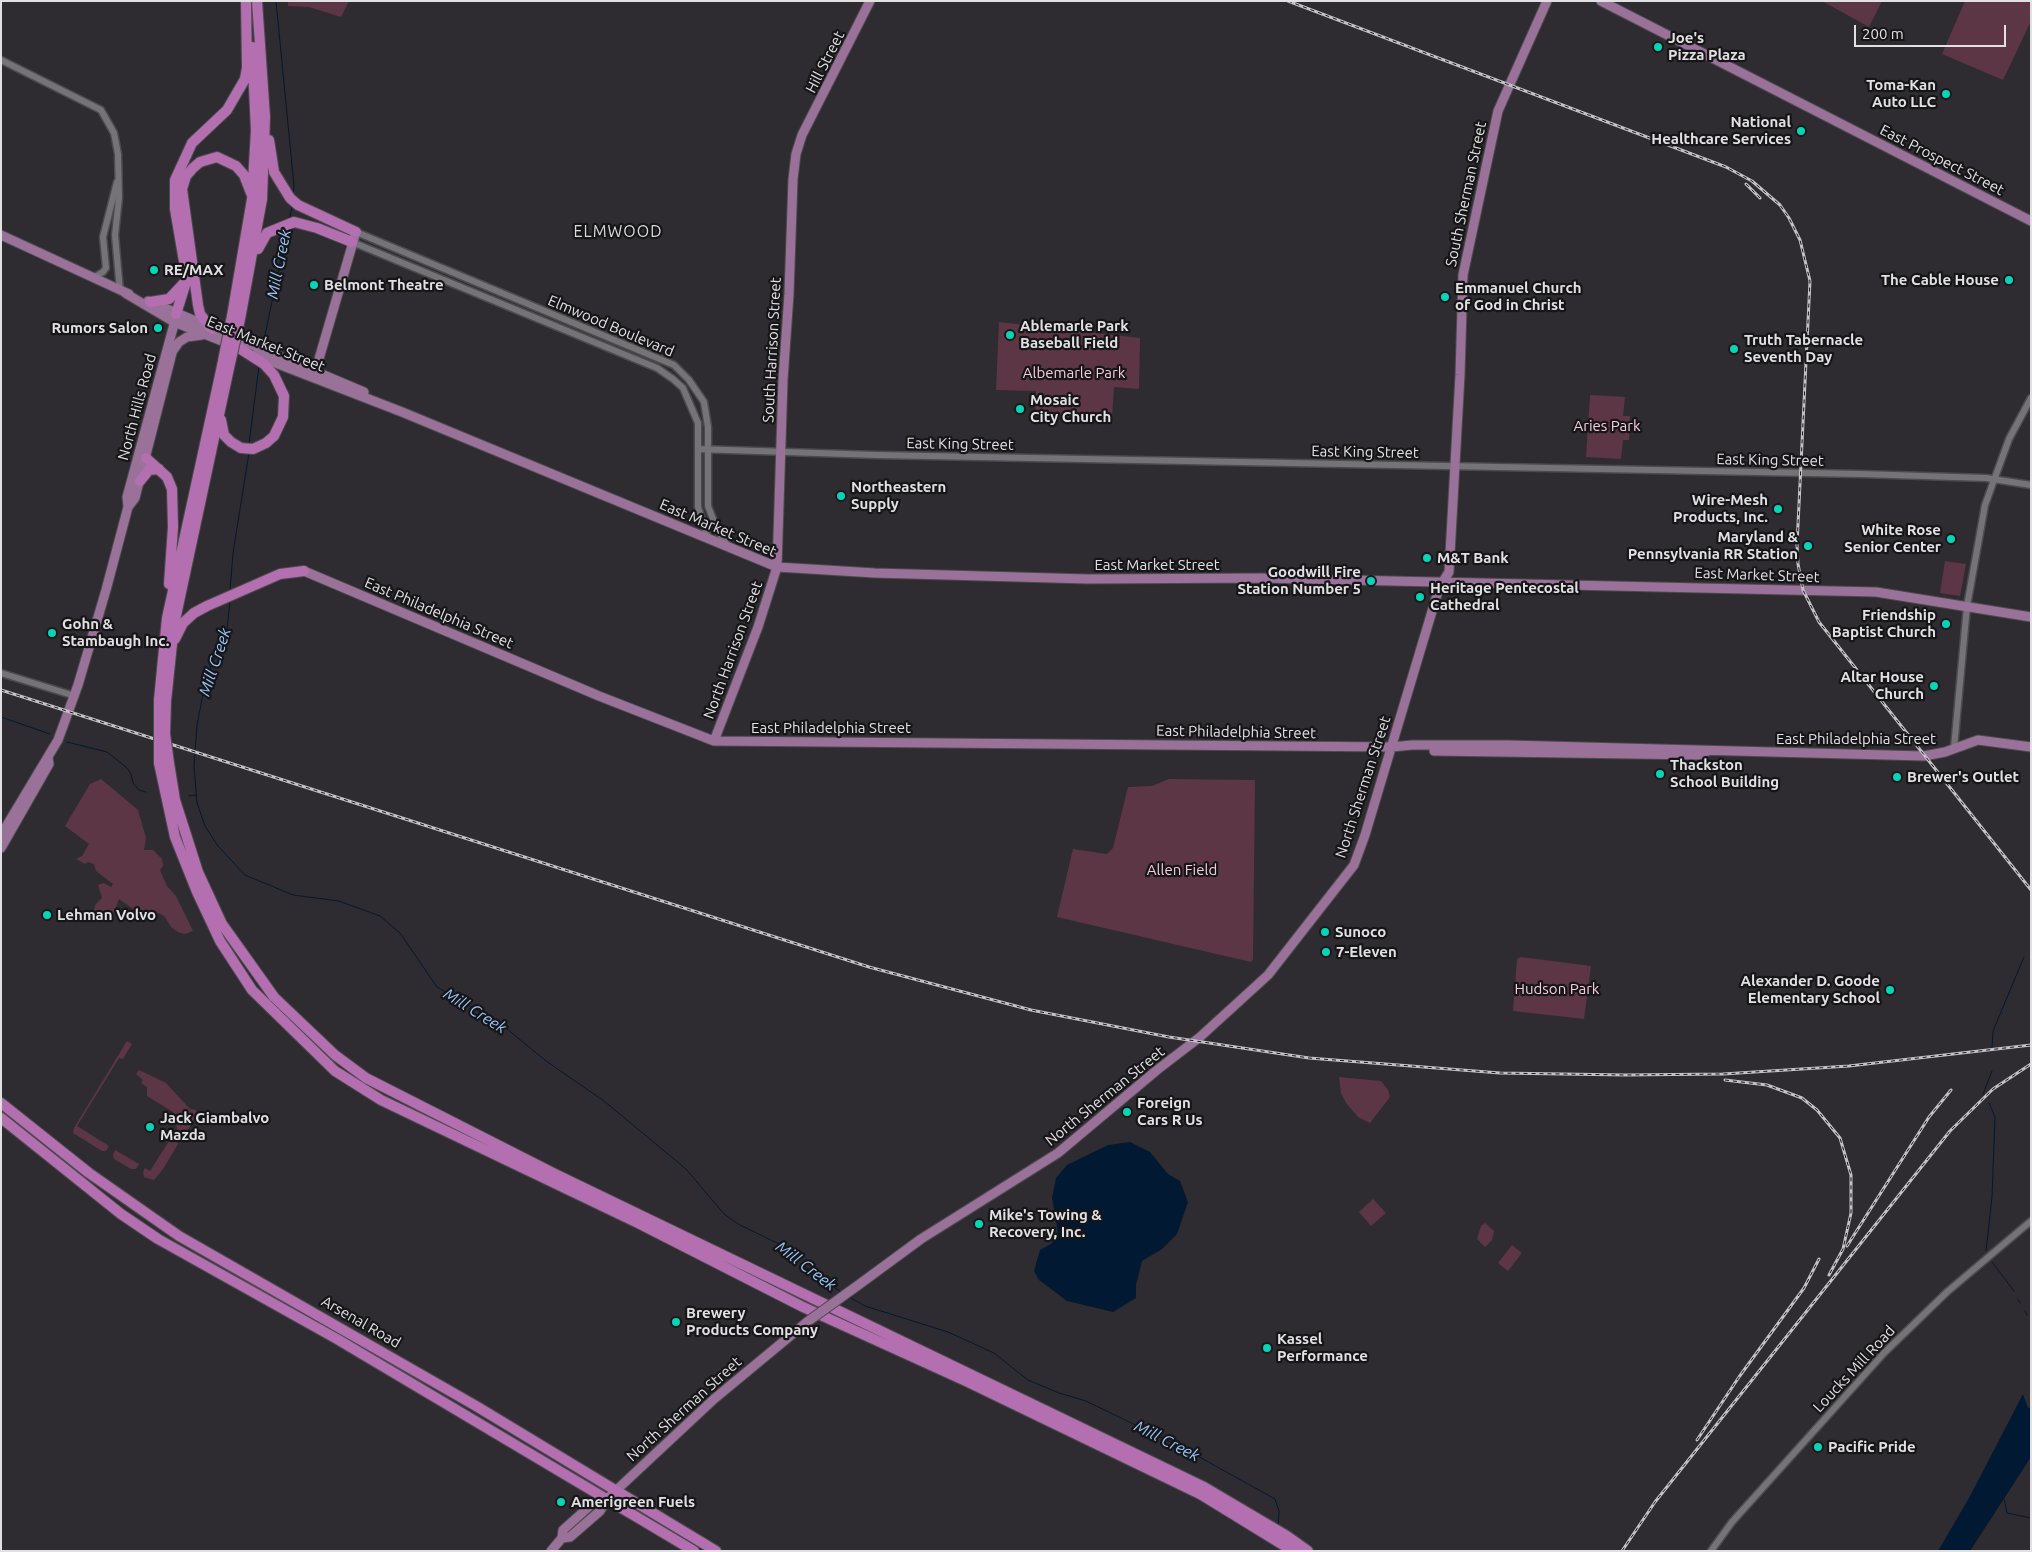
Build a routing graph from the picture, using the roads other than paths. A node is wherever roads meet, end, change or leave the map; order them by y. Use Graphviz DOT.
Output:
graph roads {
  1 [pos="246,1"];
  2 [pos="257,1"];
  3 [pos="870,1"];
  4 [pos="1547,1"];
  5 [pos="1601,1"];
  6 [pos="1,60"];
  7 [pos="265,104"];
  8 [pos="802,135"];
  9 [pos="118,176"];
  10 [pos="253,197"];
  11 [pos="2031,220"];
  12 [pos="1,235"];
  13 [pos="354,237"];
  14 [pos="93,278"];
  15 [pos="249,278"];
  16 [pos="186,279"];
  17 [pos="122,292"];
  18 [pos="150,302"];
  19 [pos="236,317"];
  20 [pos="178,319"];
  21 [pos="211,333"];
  22 [pos="239,348"];
  23 [pos="172,352"];
  24 [pos="266,358"];
  25 [pos="225,367"];
  26 [pos="314,375"];
  27 [pos="2031,398"];
  28 [pos="220,409"];
  29 [pos="698,449"];
  30 [pos="709,449"];
  31 [pos="782,452"];
  32 [pos="146,458"];
  33 [pos="1456,466"];
  34 [pos="159,469"];
  35 [pos="1993,479"];
  36 [pos="140,481"];
  37 [pos="2031,485"];
  38 [pos="128,507"];
  39 [pos="708,538"];
  40 [pos="730,548"];
  41 [pos="777,568"];
  42 [pos="304,571"];
  43 [pos="820,571"];
  44 [pos="775,578"];
  45 [pos="1444,581"];
  46 [pos="1967,606"];
  47 [pos="2031,617"];
  48 [pos="167,618"];
  49 [pos="170,654"];
  50 [pos="1,673"];
  51 [pos="75,696"];
  52 [pos="162,700"];
  53 [pos="714,741"];
  54 [pos="1392,747"];
  55 [pos="2031,747"];
  56 [pos="1954,748"];
  57 [pos="48,757"];
  58 [pos="1,835"];
  59 [pos="1,848"];
  60 [pos="1,1103"];
  61 [pos="1,1118"];
  62 [pos="2031,1221"];
  63 [pos="617,1490"];
  64 [pos="608,1498"];
  65 [pos="1285,1540"];
  66 [pos="551,1551"];
  67 [pos="694,1551"];
  68 [pos="716,1551"];
  69 [pos="1293,1551"];
  70 [pos="1308,1551"];
  71 [pos="1711,1551"];
  1 -- 10 [label="highway"];
  1 -- 16 [label="highway"];
  2 -- 7 [label="highway"];
  3 -- 8 [label="main road, Hill Street"];
  4 -- 33 [label="main road, South Sherman Street"];
  5 -- 11 [label="main road, East Prospect Street"];
  6 -- 9 [label="street"];
  7 -- 13 [label="highway"];
  7 -- 15 [label="highway"];
  8 -- 31 [label="main road, South Harrison Street"];
  9 -- 14 [label="street"];
  9 -- 17 [label="street"];
  10 -- 19 [label="highway"];
  10 -- 21 [label="highway"];
  12 -- 14 [label="main road, East Market Street"];
  13 -- 15 [label="highway"];
  13 -- 26 [label="main road"];
  13 -- 29 [label="street, Elmwood Boulevard"];
  13 -- 30 [label="street, Elmwood Boulevard"];
  14 -- 17 [label="main road, East Market Street"];
  15 -- 19 [label="highway"];
  16 -- 18 [label="highway"];
  16 -- 20 [label="highway"];
  17 -- 18 [label="main road, East Market Street"];
  17 -- 20 [label="main road, East Market Street"];
  18 -- 20 [label="main road, East Market Street"];
  19 -- 25 [label="highway, bridge"];
  20 -- 21 [label="main road, East Market Street"];
  20 -- 23 [label="main road, North Hills Road"];
  20 -- 38 [label="main road, North Hills Road"];
  21 -- 22 [label="main road, East Market Street"];
  21 -- 23 [label="main road"];
  21 -- 24 [label="main road, East Market Street"];
  22 -- 24 [label="main road, East Market Street"];
  22 -- 24 [label="highway"];
  23 -- 32 [label="main road, North Hills Road"];
  24 -- 26 [label="main road, East Market Street"];
  24 -- 28 [label="highway"];
  25 -- 28 [label="highway"];
  25 -- 48 [label="highway"];
  26 -- 39 [label="main road, East Market Street"];
  27 -- 35 [label="street"];
  28 -- 49 [label="highway"];
  29 -- 30 [label="street, East King Street"];
  29 -- 39 [label="street, Elmwood Boulevard"];
  30 -- 31 [label="street, East King Street"];
  30 -- 40 [label="street, Elmwood Boulevard"];
  31 -- 33 [label="street, East King Street"];
  31 -- 41 [label="main road, South Harrison Street"];
  32 -- 34 [label="highway"];
  32 -- 36 [label="main road, North Hills Road"];
  33 -- 35 [label="street, East King Street"];
  33 -- 45 [label="main road, South Sherman Street"];
  34 -- 36 [label="highway"];
  34 -- 48 [label="highway"];
  35 -- 37 [label="street, East King Street"];
  35 -- 46 [label="street"];
  36 -- 38 [label="main road, North Hills Road"];
  38 -- 51 [label="main road, North Hills Road"];
  39 -- 40 [label="main road, East Market Street"];
  40 -- 41 [label="main road, East Market Street"];
  41 -- 43 [label="main road, East Market Street"];
  41 -- 44 [label="main road, North Harrison Street"];
  42 -- 49 [label="highway"];
  42 -- 53 [label="main road, East Philadelphia Street"];
  43 -- 44 [label="main road"];
  43 -- 45 [label="main road, East Market Street"];
  44 -- 53 [label="main road, North Harrison Street"];
  45 -- 46 [label="main road, East Market Street"];
  45 -- 54 [label="main road, North Sherman Street"];
  46 -- 47 [label="main road, East Market Street"];
  46 -- 56 [label="street"];
  48 -- 52 [label="highway"];
  49 -- 52 [label="highway"];
  50 -- 51 [label="street"];
  51 -- 57 [label="main road, North Hills Road"];
  52 -- 65 [label="highway, bridge"];
  53 -- 54 [label="main road, East Philadelphia Street"];
  54 -- 56 [label="main road, East Philadelphia Street"];
  54 -- 63 [label="main road, North Sherman Street, bridge"];
  55 -- 56 [label="main road, East Philadelphia Street"];
  57 -- 58 [label="main road, North Hills Road"];
  57 -- 59 [label="main road, North Hills Road"];
  60 -- 63 [label="highway, Arsenal Road"];
  61 -- 64 [label="highway, Arsenal Road"];
  62 -- 71 [label="street, Loucks Mill Road"];
  63 -- 64 [label="main road, North Sherman Street"];
  63 -- 68 [label="highway, Arsenal Road"];
  64 -- 66 [label="main road, North Sherman Street"];
  64 -- 67 [label="highway, Arsenal Road"];
  65 -- 69 [label="highway"];
  65 -- 70 [label="highway"];
}
